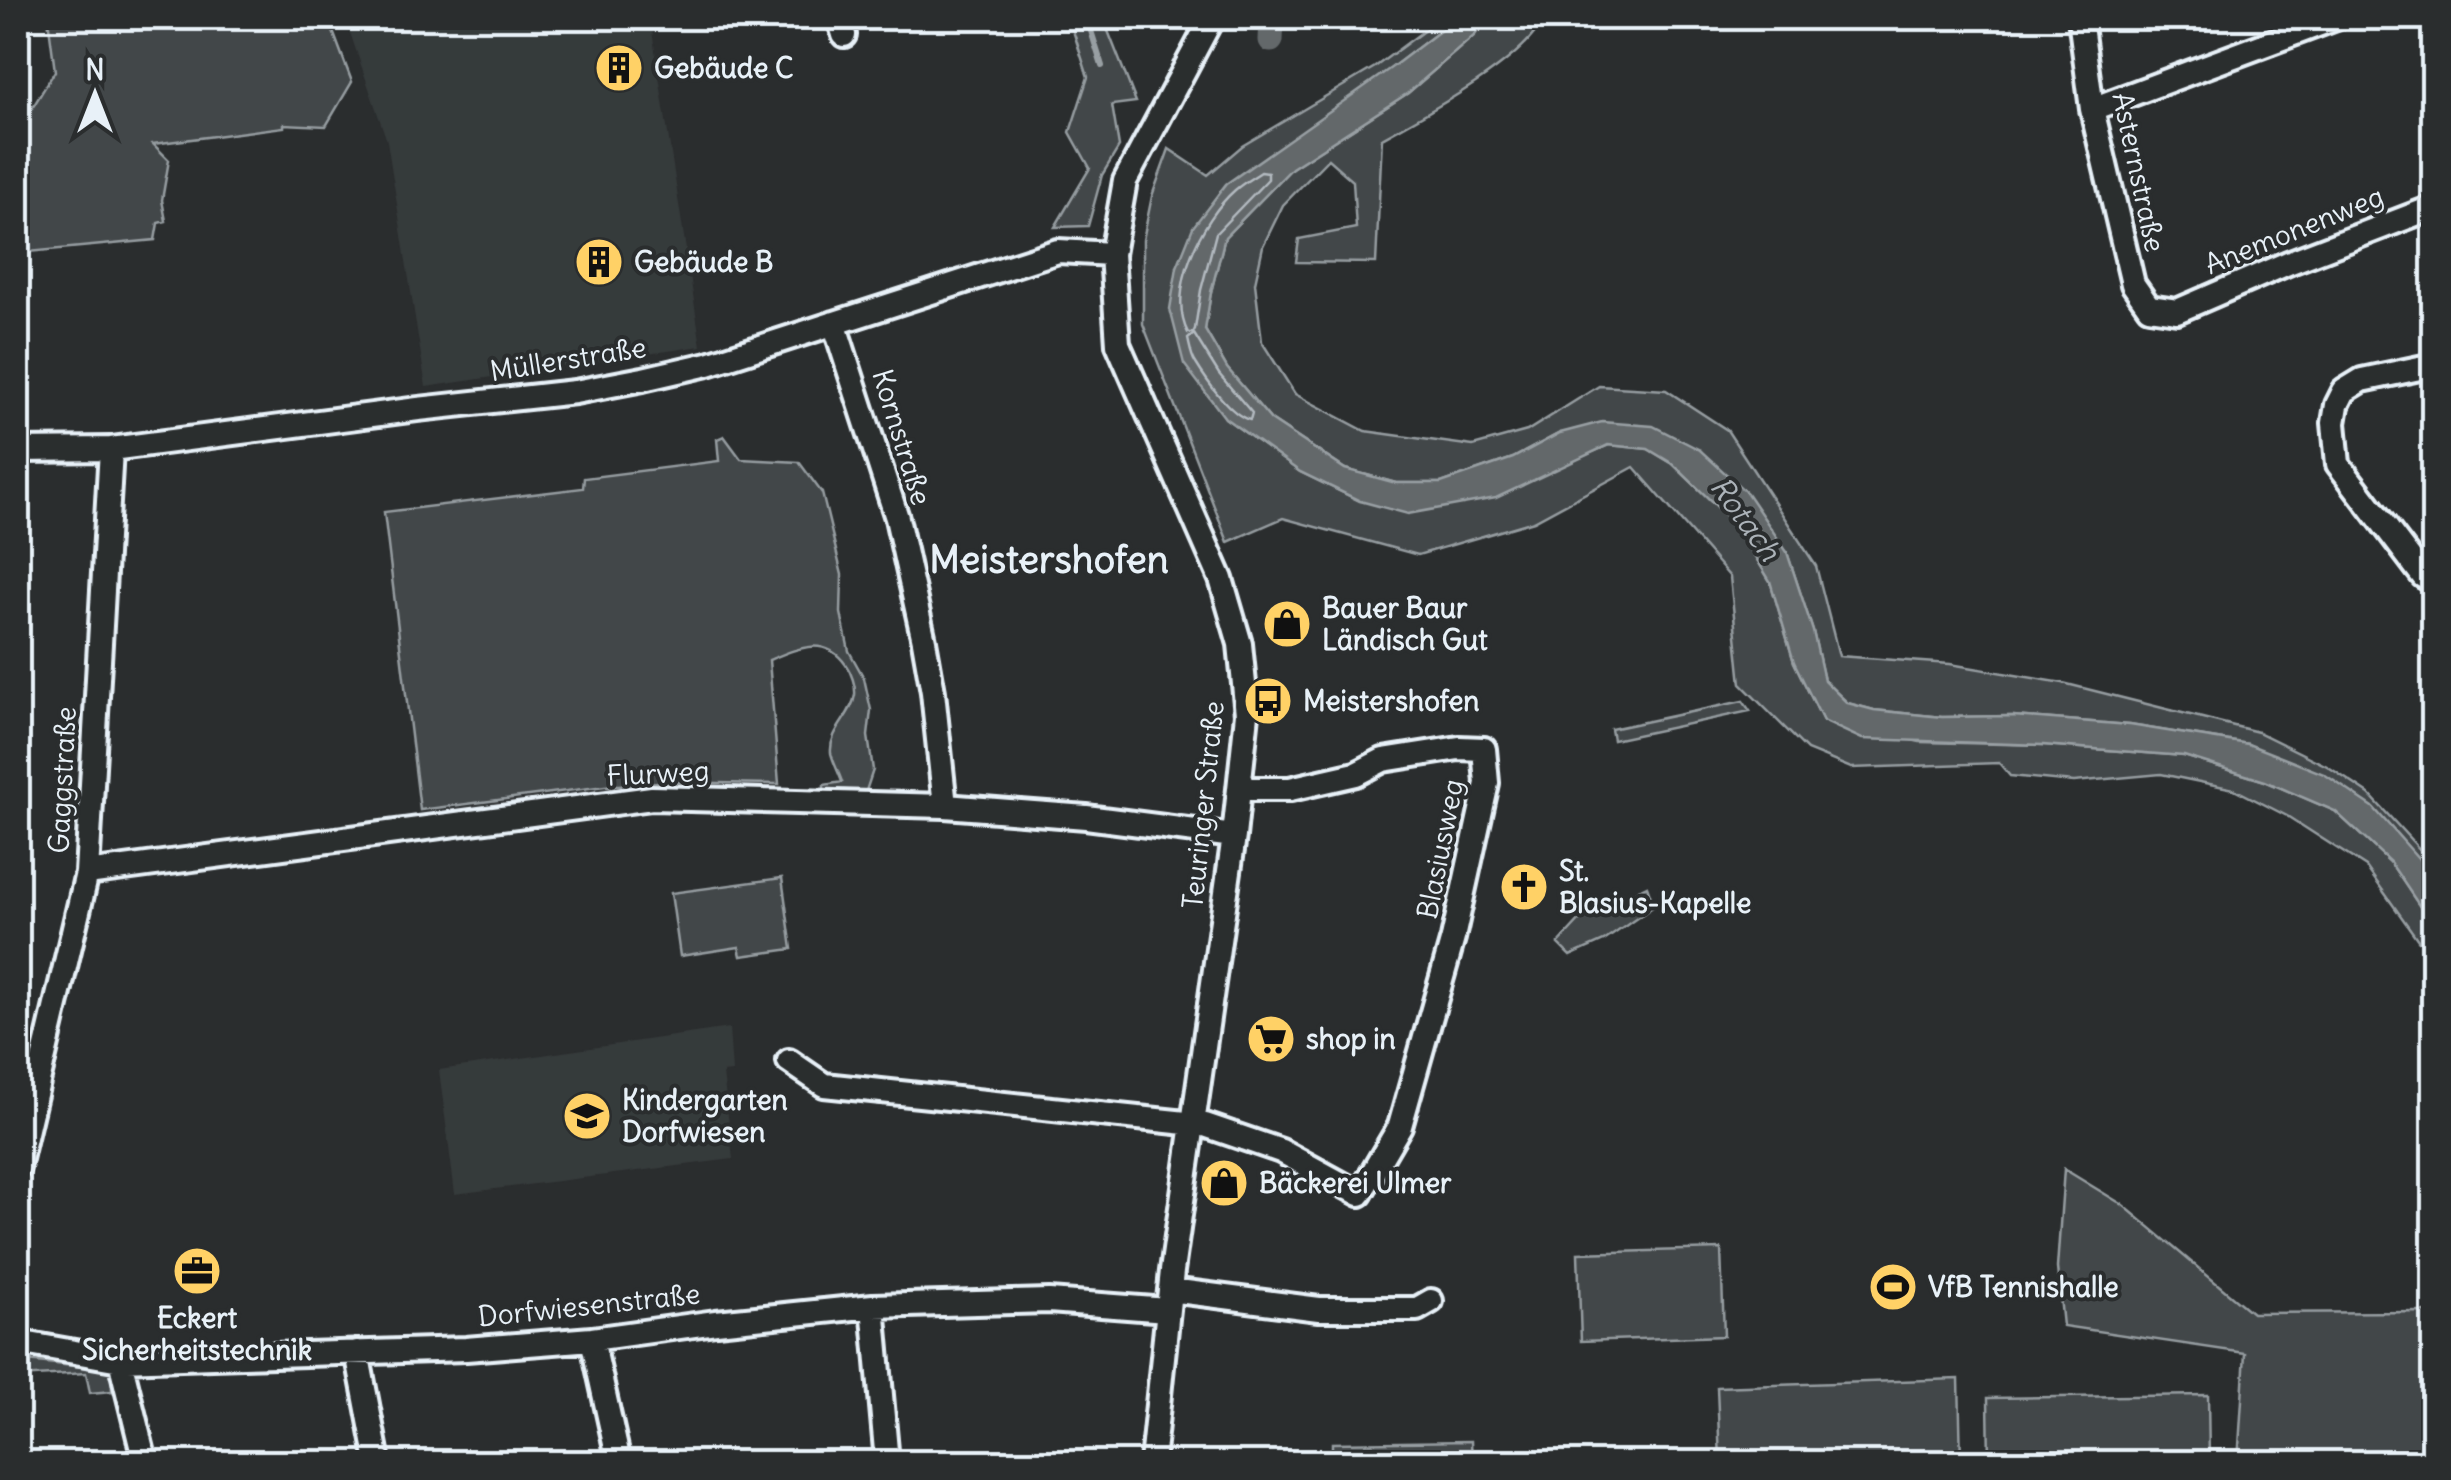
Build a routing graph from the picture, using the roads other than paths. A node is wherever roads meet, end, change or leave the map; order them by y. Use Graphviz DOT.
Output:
graph roads {
  1 [pos="1212,18"];
  2 [pos="2080,18"];
  3 [pos="2336,18"];
  4 [pos="2092,110"];
  5 [pos="2434,206"];
  6 [pos="1112,254"];
  7 [pos="2177,311"];
  8 [pos="834,323"];
  9 [pos="2434,366"];
  10 [pos="111,449"];
  11 [pos="18,450"];
  12 [pos="2434,582"];
  13 [pos="1240,788"];
  14 [pos="945,806"];
  15 [pos="1234,836"];
  16 [pos="87,873"];
  17 [pos="789,1061"];
  18 [pos="1192,1123"];
  19 [pos="18,1167"];
  20 [pos="1168,1300"];
  21 [pos="1431,1301"];
  22 [pos="874,1306"];
  23 [pos="592,1340"];
  24 [pos="18,1342"];
  25 [pos="357,1352"];
  26 [pos="120,1360"];
  27 [pos="145,1462"];
  28 [pos="378,1462"];
  29 [pos="619,1462"];
  30 [pos="887,1462"];
  31 [pos="1152,1462"];
  1 -- 6 [label="street, Teuringer Straße"];
  2 -- 4 [label="street, Asternstraße"];
  3 -- 4 [label="street"];
  4 -- 7 [label="street, Asternstraße"];
  5 -- 7 [label="street, Anemonenweg"];
  6 -- 8 [label="street, Müllerstraße"];
  6 -- 13 [label="street, Teuringer Straße"];
  8 -- 10 [label="street, Müllerstraße"];
  8 -- 14 [label="street, Kornstraße"];
  9 -- 12 [label="street"];
  10 -- 11 [label="street, Müllerstraße"];
  10 -- 16 [label="street, Gaggstraße"];
  13 -- 15 [label="street, Teuringer Straße"];
  13 -- 18 [label="street, Blasiusweg"];
  14 -- 15 [label="street, Flurweg"];
  14 -- 16 [label="street, Flurweg"];
  15 -- 18 [label="street, Teuringer Straße"];
  16 -- 19 [label="street, Gaggstraße"];
  17 -- 18 [label="street"];
  18 -- 20 [label="street, Teuringer Straße"];
  20 -- 21 [label="street, Dorfwiesenstraße"];
  20 -- 22 [label="street, Dorfwiesenstraße"];
  20 -- 31 [label="street, Teuringer Straße"];
  22 -- 23 [label="street, Dorfwiesenstraße"];
  22 -- 30 [label="street"];
  23 -- 25 [label="street, Dorfwiesenstraße"];
  23 -- 29 [label="street"];
  24 -- 26 [label="street, Dorfwiesenstraße"];
  25 -- 26 [label="street, Dorfwiesenstraße"];
  25 -- 28 [label="street"];
  26 -- 27 [label="street"];
}
